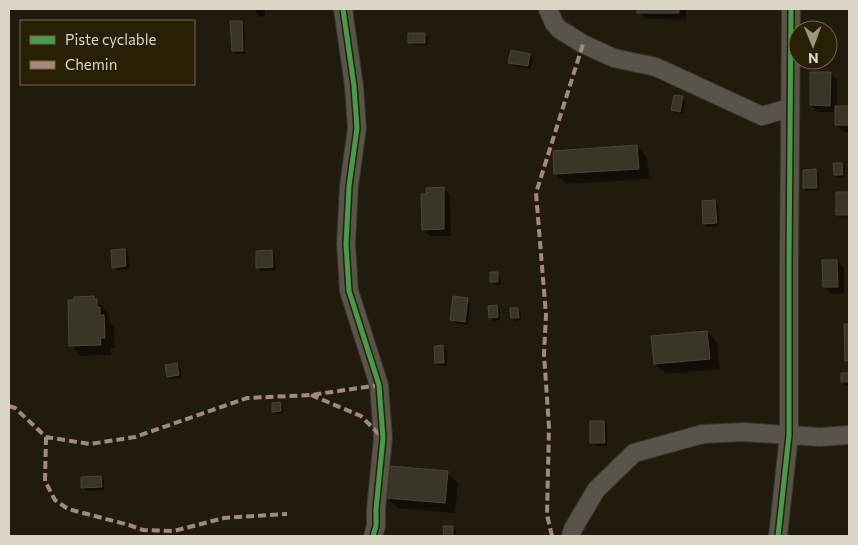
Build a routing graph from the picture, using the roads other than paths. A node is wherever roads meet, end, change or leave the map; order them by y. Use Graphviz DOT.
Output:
graph roads {
  1 [pos="343,9"];
  2 [pos="548,9"];
  3 [pos="791,9"];
  4 [pos="790,108"];
  5 [pos="789,435"];
  6 [pos="849,435"];
  7 [pos="373,536"];
  8 [pos="571,536"];
  9 [pos="778,536"];
  1 -- 7 [label="street"];
  2 -- 4 [label="street"];
  3 -- 4 [label="street"];
  4 -- 5 [label="street"];
  5 -- 6 [label="street"];
  5 -- 8 [label="street"];
  5 -- 9 [label="street"];
}
